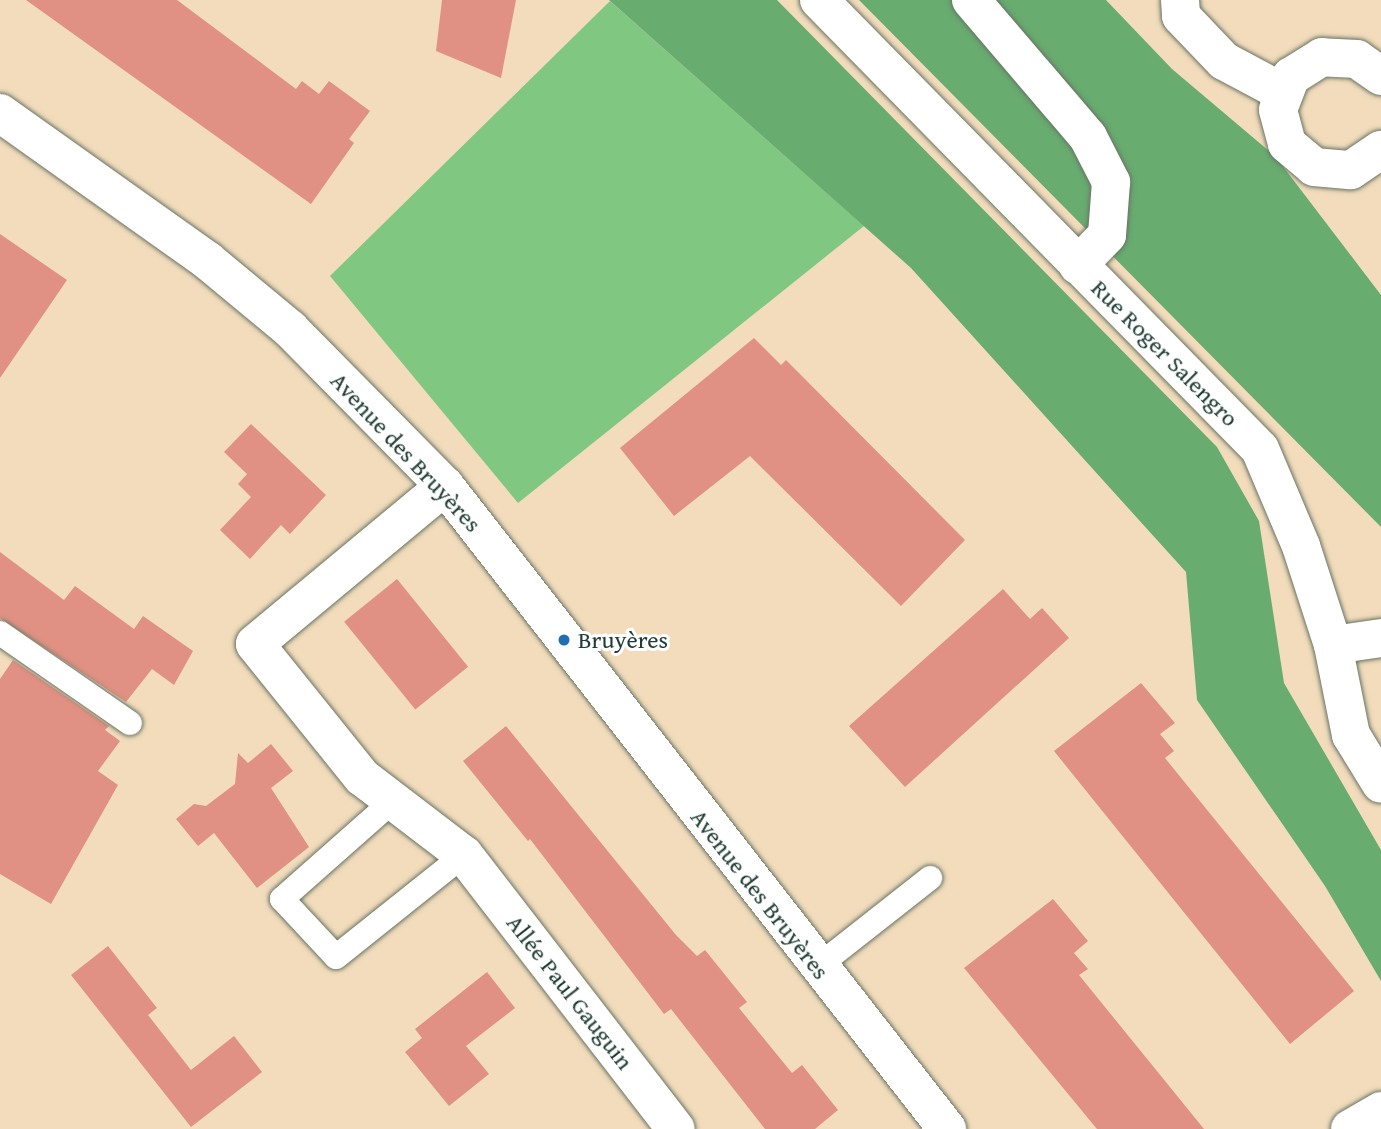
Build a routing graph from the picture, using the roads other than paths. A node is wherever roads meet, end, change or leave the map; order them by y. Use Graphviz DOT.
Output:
graph roads {
  1 [pos="820,0"];
  2 [pos="971,0"];
  3 [pos="1180,0"];
  4 [pos="1381,76"];
  5 [pos="1282,92"];
  6 [pos="0,113"];
  7 [pos="1381,150"];
  8 [pos="1079,265"];
  9 [pos="445,486"];
  10 [pos="0,633"];
  11 [pos="1381,638"];
  12 [pos="1333,645"];
  13 [pos="130,723"];
  14 [pos="1381,784"];
  15 [pos="395,799"];
  16 [pos="464,855"];
  17 [pos="930,878"];
  18 [pos="817,967"];
  19 [pos="1381,1111"];
  20 [pos="676,1129"];
  21 [pos="947,1129"];
  22 [pos="1350,1129"];
  1 -- 8 [label="street, Rue Roger Salengro"];
  2 -- 8 [label="street"];
  3 -- 5 [label="street"];
  4 -- 5 [label="street"];
  5 -- 7 [label="street"];
  6 -- 9 [label="street, Avenue des Bruyères"];
  8 -- 12 [label="street, Rue Roger Salengro"];
  9 -- 15 [label="street, Allée Paul Gauguin"];
  9 -- 18 [label="street, Avenue des Bruyères"];
  10 -- 13 [label="lane"];
  11 -- 12 [label="street"];
  12 -- 14 [label="street, Rue Roger Salengro"];
  15 -- 16 [label="street, Allée Paul Gauguin"];
  15 -- 16 [label="lane"];
  16 -- 20 [label="street, Allée Paul Gauguin"];
  17 -- 18 [label="lane"];
  18 -- 21 [label="street, Avenue des Bruyères"];
  19 -- 22 [label="street"];
}
